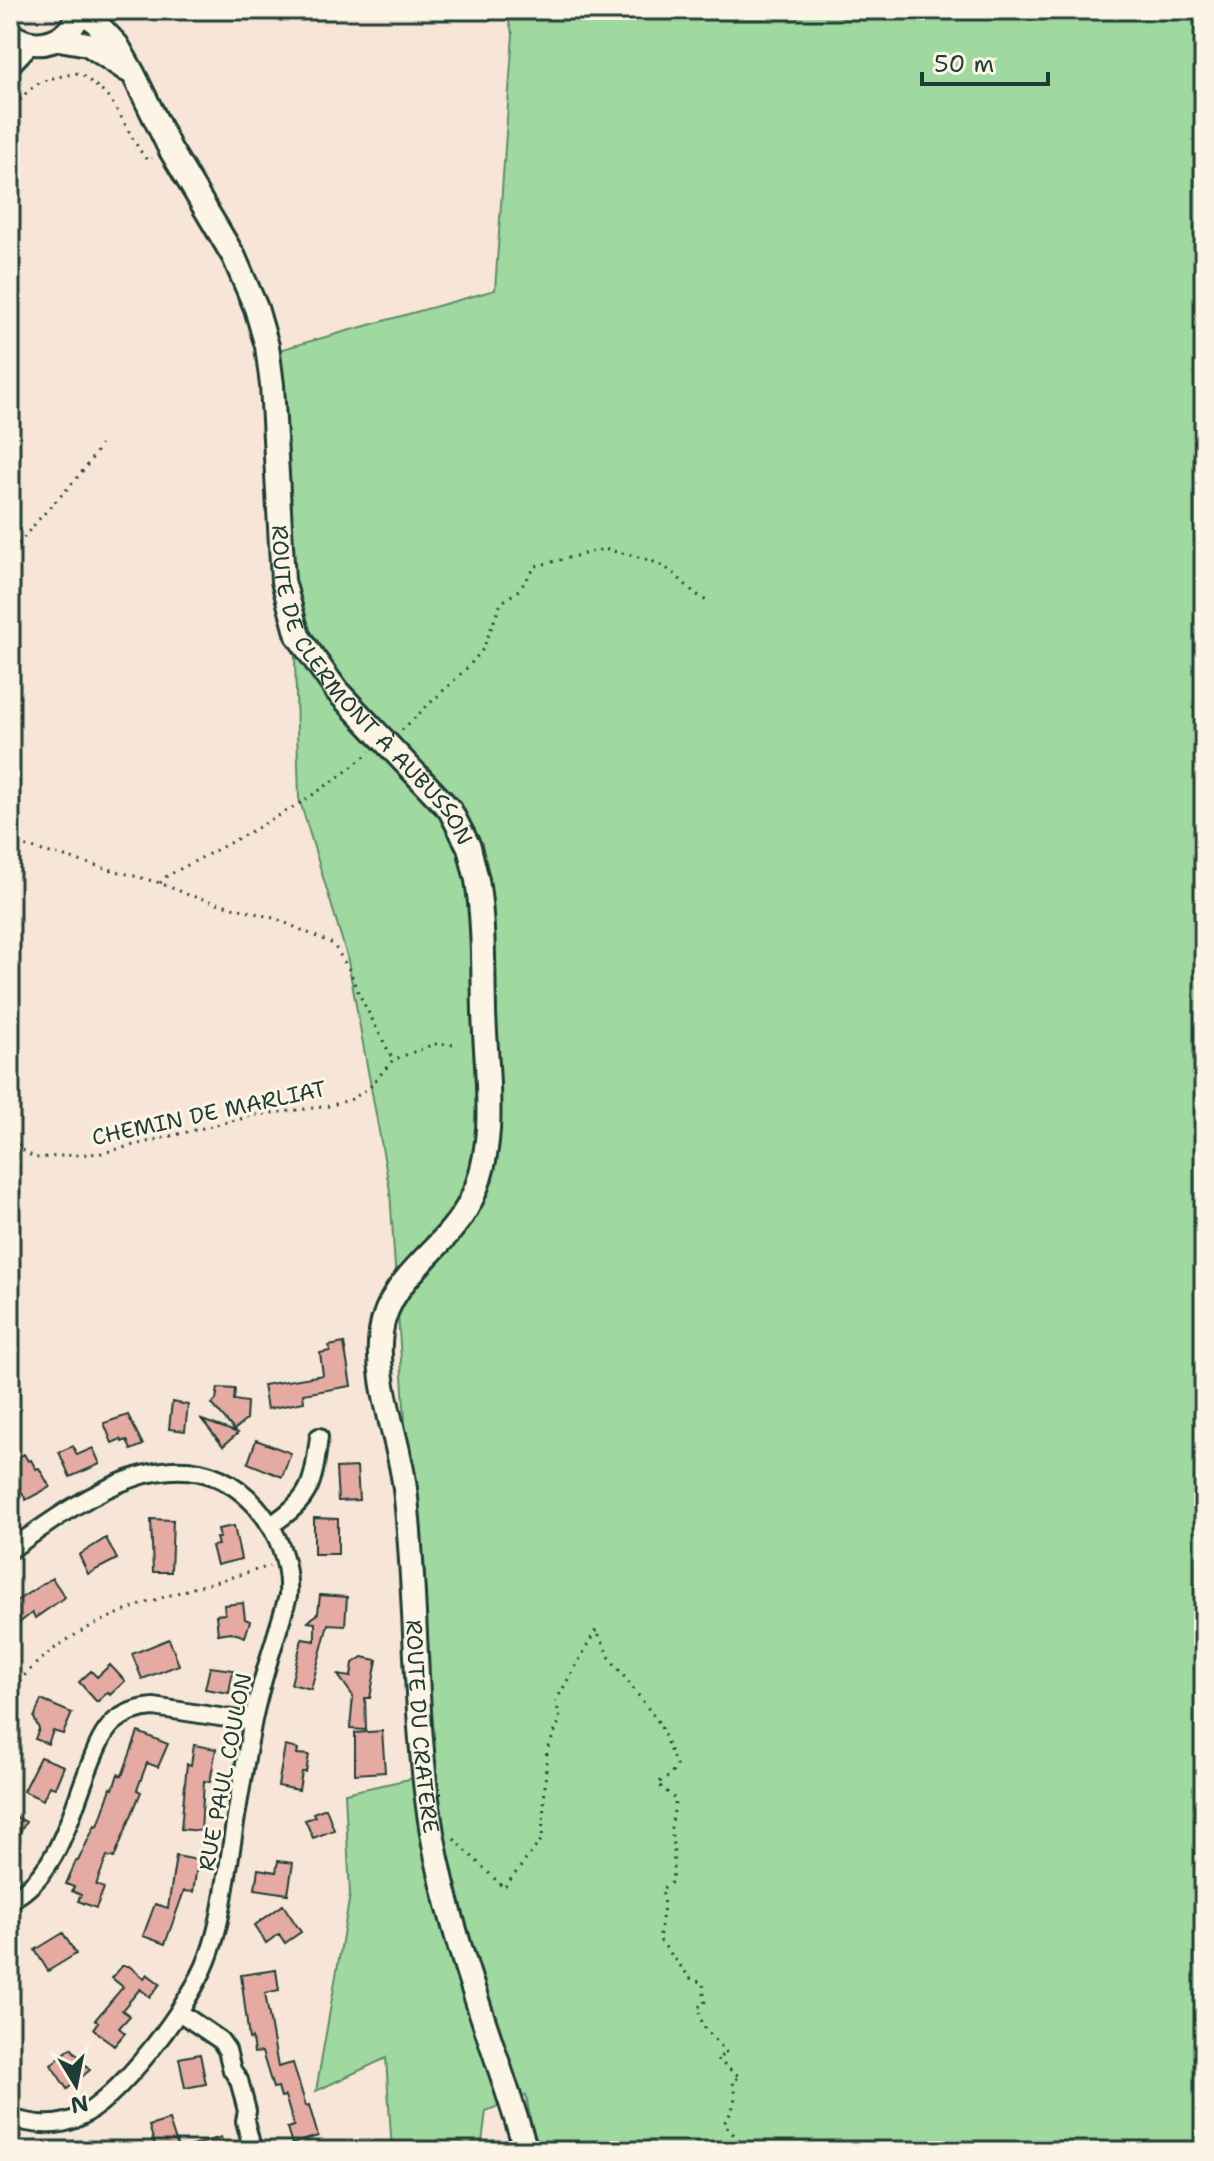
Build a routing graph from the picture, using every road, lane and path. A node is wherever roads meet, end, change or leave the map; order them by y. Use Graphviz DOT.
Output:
graph roads {
  1 [pos="82,10"];
  2 [pos="19,38"];
  3 [pos="59,39"];
  4 [pos="10,62"];
  5 [pos="134,75"];
  6 [pos="10,113"];
  7 [pos="170,149"];
  8 [pos="100,445"];
  9 [pos="10,558"];
  10 [pos="707,601"];
  11 [pos="386,742"];
  12 [pos="10,842"];
  13 [pos="160,883"];
  14 [pos="457,1045"];
  15 [pos="393,1060"];
  16 [pos="10,1130"];
  17 [pos="395,1295"];
  18 [pos="319,1437"];
  19 [pos="271,1525"];
  20 [pos="10,1550"];
  21 [pos="286,1561"];
  22 [pos="10,1695"];
  23 [pos="252,1722"];
  24 [pos="429,1813"];
  25 [pos="10,1900"];
  26 [pos="179,2012"];
  27 [pos="10,2118"];
  28 [pos="253,2151"];
  29 [pos="526,2151"];
  30 [pos="747,2151"];
  1 -- 3 [label="main road"];
  1 -- 5 [label="main road, ROUTE DE CLERMONT À AUBUSSON"];
  2 -- 3 [label="main road"];
  2 -- 4 [label="main road"];
  3 -- 5 [label="main road"];
  5 -- 7 [label="main road, ROUTE DE CLERMONT À AUBUSSON"];
  6 -- 7 [label="path"];
  7 -- 11 [label="main road, ROUTE DE CLERMONT À AUBUSSON"];
  8 -- 9 [label="path"];
  10 -- 11 [label="path"];
  11 -- 13 [label="path"];
  11 -- 17 [label="main road, ROUTE DE CLERMONT À AUBUSSON"];
  12 -- 13 [label="path"];
  13 -- 15 [label="path"];
  14 -- 15 [label="path, CHEMIN DE MARLIAT"];
  15 -- 16 [label="path, CHEMIN DE MARLIAT"];
  17 -- 24 [label="main road, ROUTE DU CRATÈRE"];
  18 -- 19 [label="street"];
  19 -- 20 [label="street, RUE PAUL COULON"];
  19 -- 21 [label="street, RUE PAUL COULON"];
  21 -- 22 [label="path"];
  21 -- 23 [label="street, RUE PAUL COULON"];
  23 -- 25 [label="street"];
  23 -- 26 [label="street, RUE PAUL COULON"];
  24 -- 29 [label="main road, ROUTE DU CRATÈRE"];
  24 -- 30 [label="path"];
  26 -- 27 [label="street, RUE PAUL COULON"];
  26 -- 28 [label="street"];
}
